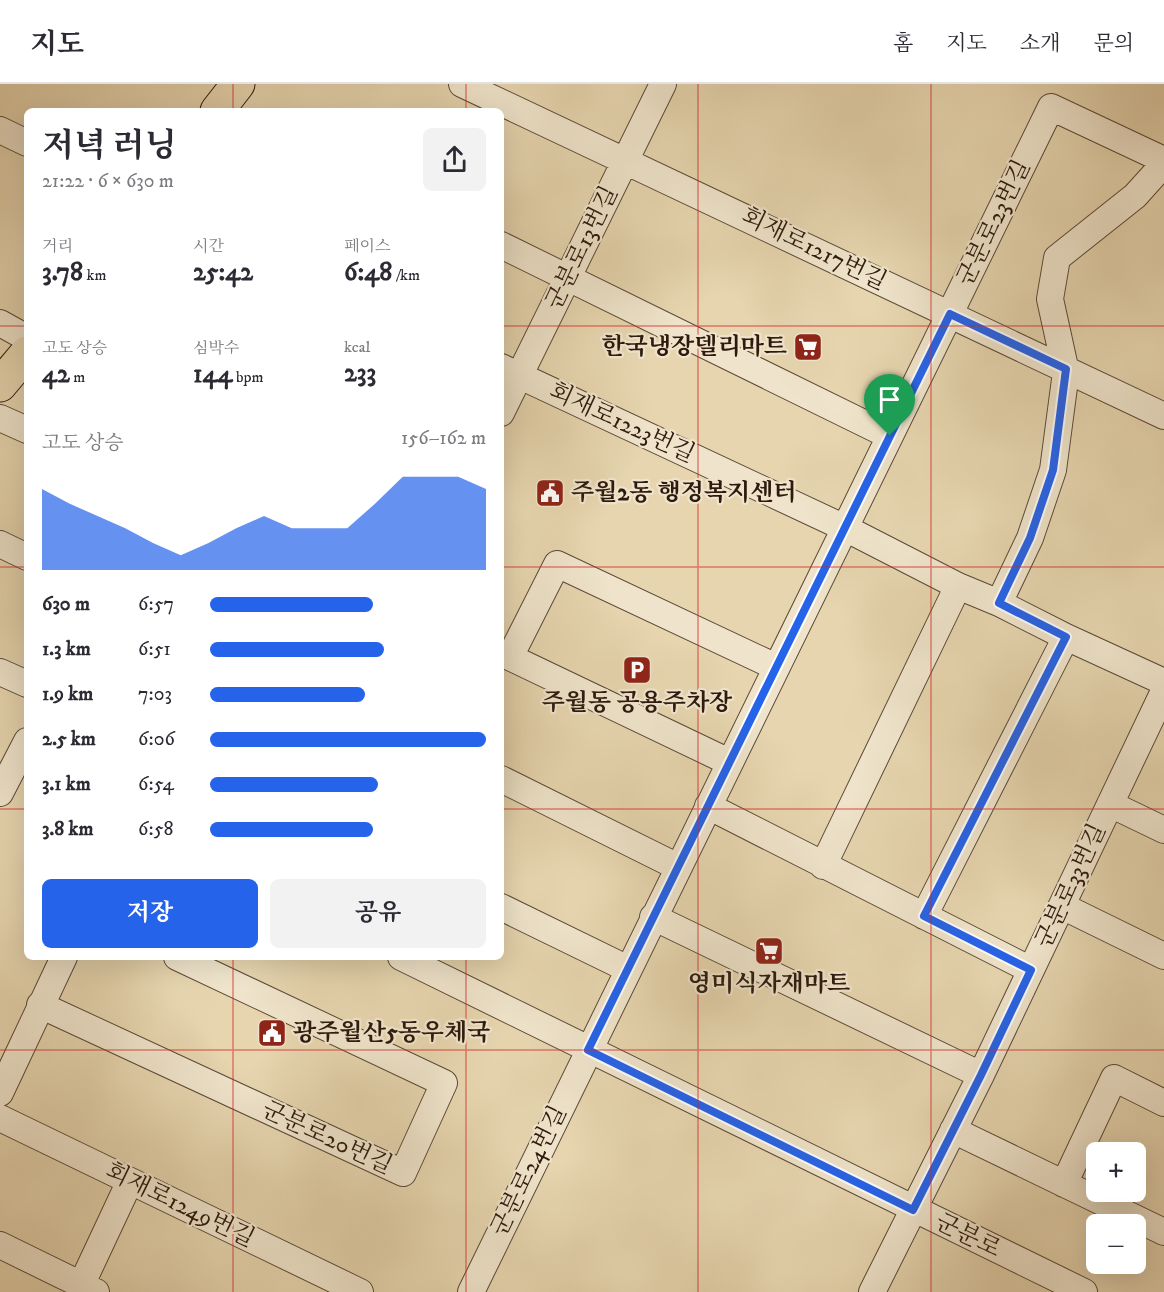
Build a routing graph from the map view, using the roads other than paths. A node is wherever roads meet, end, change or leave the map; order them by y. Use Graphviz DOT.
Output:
graph roads {
  1 [pos="238,84"];
  2 [pos="462,84"];
  3 [pos="663,84"];
  4 [pos="220,108"];
  5 [pos="0,130"];
  6 [pos="24,142"];
  7 [pos="626,160"];
  8 [pos="1164,162"];
  9 [pos="504,246"];
  10 [pos="568,277"];
  11 [pos="950,314"];
  12 [pos="0,323"];
  13 [pos="24,336"];
  14 [pos="24,356"];
  15 [pos="1066,369"];
  16 [pos="510,371"];
  17 [pos="0,385"];
  18 [pos="504,399"];
  19 [pos="1164,416"];
  20 [pos="0,418"];
  21 [pos="24,429"];
  22 [pos="890,436"];
  23 [pos="845,528"];
  24 [pos="0,544"];
  25 [pos="24,556"];
  26 [pos="958,586"];
  27 [pos="999,603"];
  28 [pos="1066,637"];
  29 [pos="504,652"];
  30 [pos="504,654"];
  31 [pos="776,667"];
  32 [pos="0,672"];
  33 [pos="1164,682"];
  34 [pos="24,683"];
  35 [pos="1164,692"];
  36 [pos="24,748"];
  37 [pos="729,762"];
  38 [pos="504,780"];
  39 [pos="9,783"];
  40 [pos="1110,804"];
  41 [pos="708,806"];
  42 [pos="1164,830"];
  43 [pos="823,866"];
  44 [pos="678,867"];
  45 [pos="1062,906"];
  46 [pos="504,909"];
  47 [pos="924,916"];
  48 [pos="653,917"];
  49 [pos="1164,956"];
  50 [pos="62,960"];
  51 [pos="183,960"];
  52 [pos="407,960"];
  53 [pos="628,969"];
  54 [pos="1031,970"];
  55 [pos="40,1005"];
  56 [pos="588,1050"];
  57 [pos="981,1075"];
  58 [pos="0,1093"];
  59 [pos="1164,1103"];
  60 [pos="0,1118"];
  61 [pos="953,1130"];
  62 [pos="130,1181"];
  63 [pos="1064,1184"];
  64 [pos="913,1210"];
  65 [pos="1164,1232"];
  66 [pos="0,1245"];
  67 [pos="85,1290"];
  68 [pos="360,1292"];
  69 [pos="471,1292"];
  70 [pos="872,1292"];
  71 [pos="1084,1292"];
  1 -- 4 [label="main road"];
  2 -- 7 [label="street, 회재로1217번길"];
  3 -- 7 [label="street, 군분로13번길"];
  5 -- 6 [label="street"];
  7 -- 10 [label="street, 군분로13번길"];
  7 -- 11 [label="street, 회재로1217번길"];
  8 -- 11 [label="street, 군분로23번길"];
  8 -- 15 [label="street"];
  9 -- 10 [label="street"];
  10 -- 16 [label="street, 군분로13번길"];
  10 -- 22 [label="street"];
  11 -- 15 [label="street, 회재로1217번길"];
  11 -- 22 [label="street, 군분로23번길"];
  12 -- 13 [label="street"];
  14 -- 17 [label="main road"];
  15 -- 19 [label="street, 회재로1217번길"];
  15 -- 27 [label="street"];
  16 -- 18 [label="street, 군분로13번길"];
  16 -- 23 [label="street, 회재로1223번길"];
  20 -- 21 [label="street"];
  22 -- 23 [label="street, 군분로23번길"];
  23 -- 26 [label="street, 회재로1223번길"];
  23 -- 31 [label="street, 군분로23번길"];
  24 -- 25 [label="street"];
  26 -- 27 [label="street, 회재로1223번길"];
  26 -- 43 [label="street"];
  27 -- 28 [label="street, 회재로1223번길"];
  28 -- 33 [label="street, 회재로1223번길"];
  28 -- 47 [label="street"];
  29 -- 31 [label="street"];
  30 -- 37 [label="street"];
  31 -- 37 [label="street, 군분로23번길"];
  32 -- 34 [label="street"];
  35 -- 40 [label="street, 군분로33번길"];
  36 -- 39 [label="street"];
  37 -- 41 [label="street, 군분로23번길"];
  38 -- 44 [label="street"];
  40 -- 42 [label="street"];
  40 -- 45 [label="street, 군분로33번길"];
  41 -- 43 [label="street"];
  41 -- 44 [label="street, 군분로23번길"];
  43 -- 47 [label="street"];
  44 -- 48 [label="street, 군분로23번길"];
  45 -- 49 [label="street"];
  45 -- 54 [label="street, 군분로33번길"];
  46 -- 53 [label="street"];
  47 -- 54 [label="street"];
  48 -- 53 [label="street, 군분로23번길"];
  48 -- 57 [label="street"];
  50 -- 55 [label="street"];
  51 -- 55 [label="street, 군분로20번길"];
  52 -- 56 [label="street, 군분로"];
  53 -- 56 [label="street, 군분로23번길"];
  54 -- 57 [label="street, 군분로33번길"];
  55 -- 58 [label="street"];
  56 -- 64 [label="street, 군분로"];
  56 -- 69 [label="street, 군분로24번길"];
  57 -- 61 [label="street, 군분로33번길"];
  59 -- 63 [label="street"];
  60 -- 62 [label="street, 회재로1249번길"];
  61 -- 63 [label="street"];
  61 -- 64 [label="street, 군분로33번길"];
  62 -- 67 [label="street"];
  62 -- 68 [label="street, 회재로1249번길"];
  63 -- 65 [label="street"];
  64 -- 70 [label="street, 군분로33번길"];
  64 -- 71 [label="street, 군분로"];
  66 -- 67 [label="street"];
}
